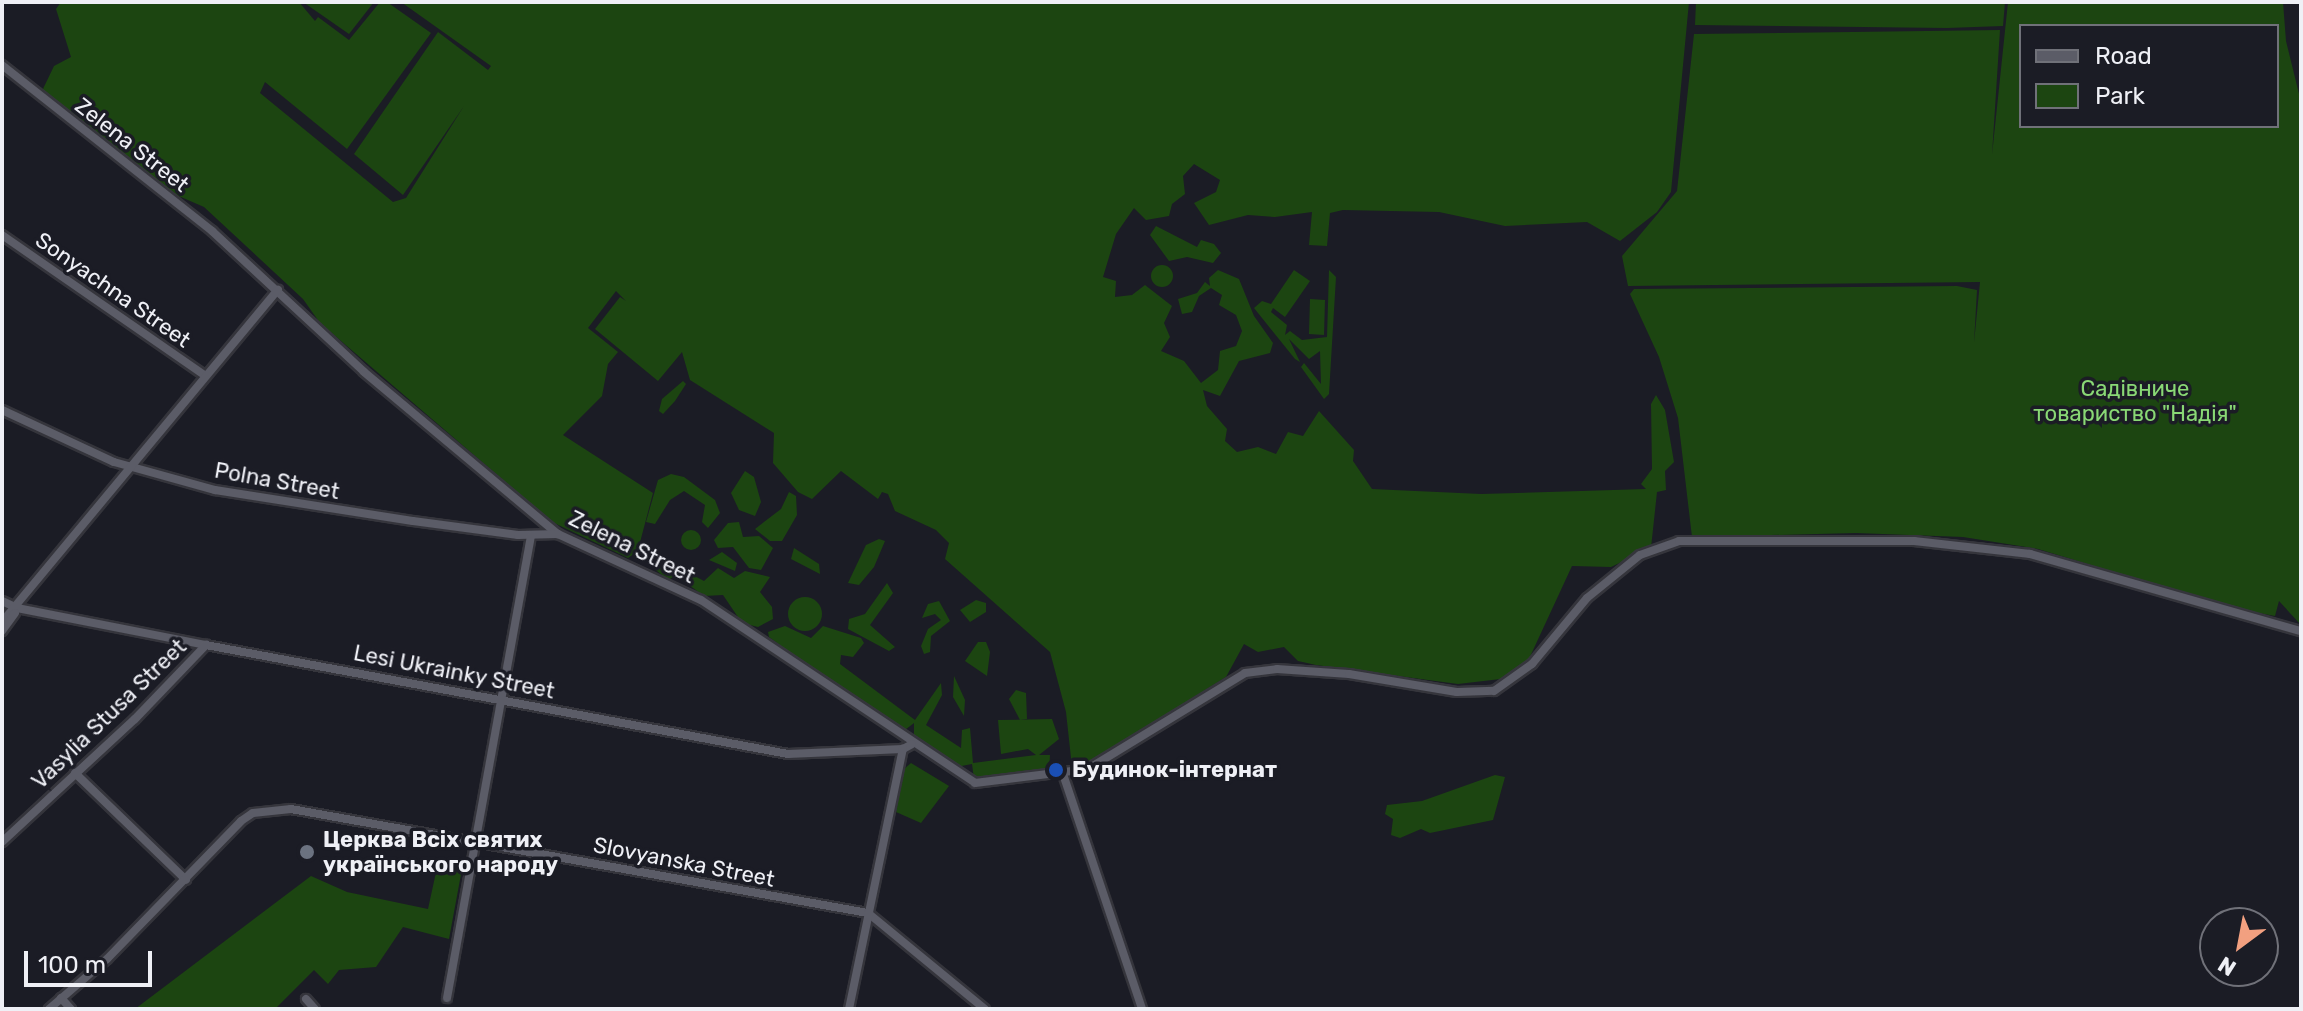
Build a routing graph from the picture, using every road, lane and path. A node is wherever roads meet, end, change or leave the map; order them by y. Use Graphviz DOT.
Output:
graph roads {
  1 [pos="2,65"];
  2 [pos="2,235"];
  3 [pos="278,290"];
  4 [pos="204,375"];
  5 [pos="2,410"];
  6 [pos="128,467"];
  7 [pos="558,534"];
  8 [pos="531,536"];
  9 [pos="2,601"];
  10 [pos="17,608"];
  11 [pos="2,622"];
  12 [pos="2,631"];
  13 [pos="2301,631"];
  14 [pos="206,645"];
  15 [pos="502,699"];
  16 [pos="908,747"];
  17 [pos="75,773"];
  18 [pos="1063,774"];
  19 [pos="477,840"];
  20 [pos="2,842"];
  21 [pos="186,880"];
  22 [pos="868,913"];
  23 [pos="61,998"];
  24 [pos="447,998"];
  25 [pos="306,999"];
  26 [pos="49,1009"];
  27 [pos="71,1009"];
  28 [pos="315,1009"];
  29 [pos="849,1009"];
  30 [pos="985,1009"];
  31 [pos="1142,1009"];
  1 -- 3 [label="street, Zelena Street"];
  2 -- 4 [label="street, Sonyachna Street"];
  3 -- 4 [label="street"];
  3 -- 7 [label="street, Zelena Street"];
  4 -- 6 [label="street"];
  5 -- 6 [label="street, Polna Street"];
  6 -- 8 [label="street, Polna Street"];
  6 -- 10 [label="street"];
  7 -- 8 [label="street, Polna Street"];
  7 -- 16 [label="street, Zelena Street"];
  8 -- 15 [label="street"];
  9 -- 10 [label="street, Lesi Ukrainky Street"];
  10 -- 11 [label="street"];
  10 -- 12 [label="street"];
  10 -- 14 [label="street, Lesi Ukrainky Street"];
  13 -- 18 [label="street, Zelena Street"];
  14 -- 15 [label="street, Lesi Ukrainky Street"];
  14 -- 17 [label="street, Vasylia Stusa Street"];
  15 -- 16 [label="street, Lesi Ukrainky Street"];
  15 -- 19 [label="street"];
  16 -- 18 [label="street, Zelena Street"];
  16 -- 22 [label="street"];
  17 -- 20 [label="street, Vasylia Stusa Street"];
  17 -- 21 [label="street"];
  18 -- 31 [label="street"];
  19 -- 21 [label="street, Slovyanska Street"];
  19 -- 22 [label="street, Slovyanska Street"];
  19 -- 24 [label="street"];
  21 -- 23 [label="street, Slovyanska Street"];
  22 -- 29 [label="street"];
  22 -- 30 [label="street"];
  23 -- 26 [label="street, Slovyanska Street"];
  23 -- 27 [label="street"];
  25 -- 28 [label="street"];
}
